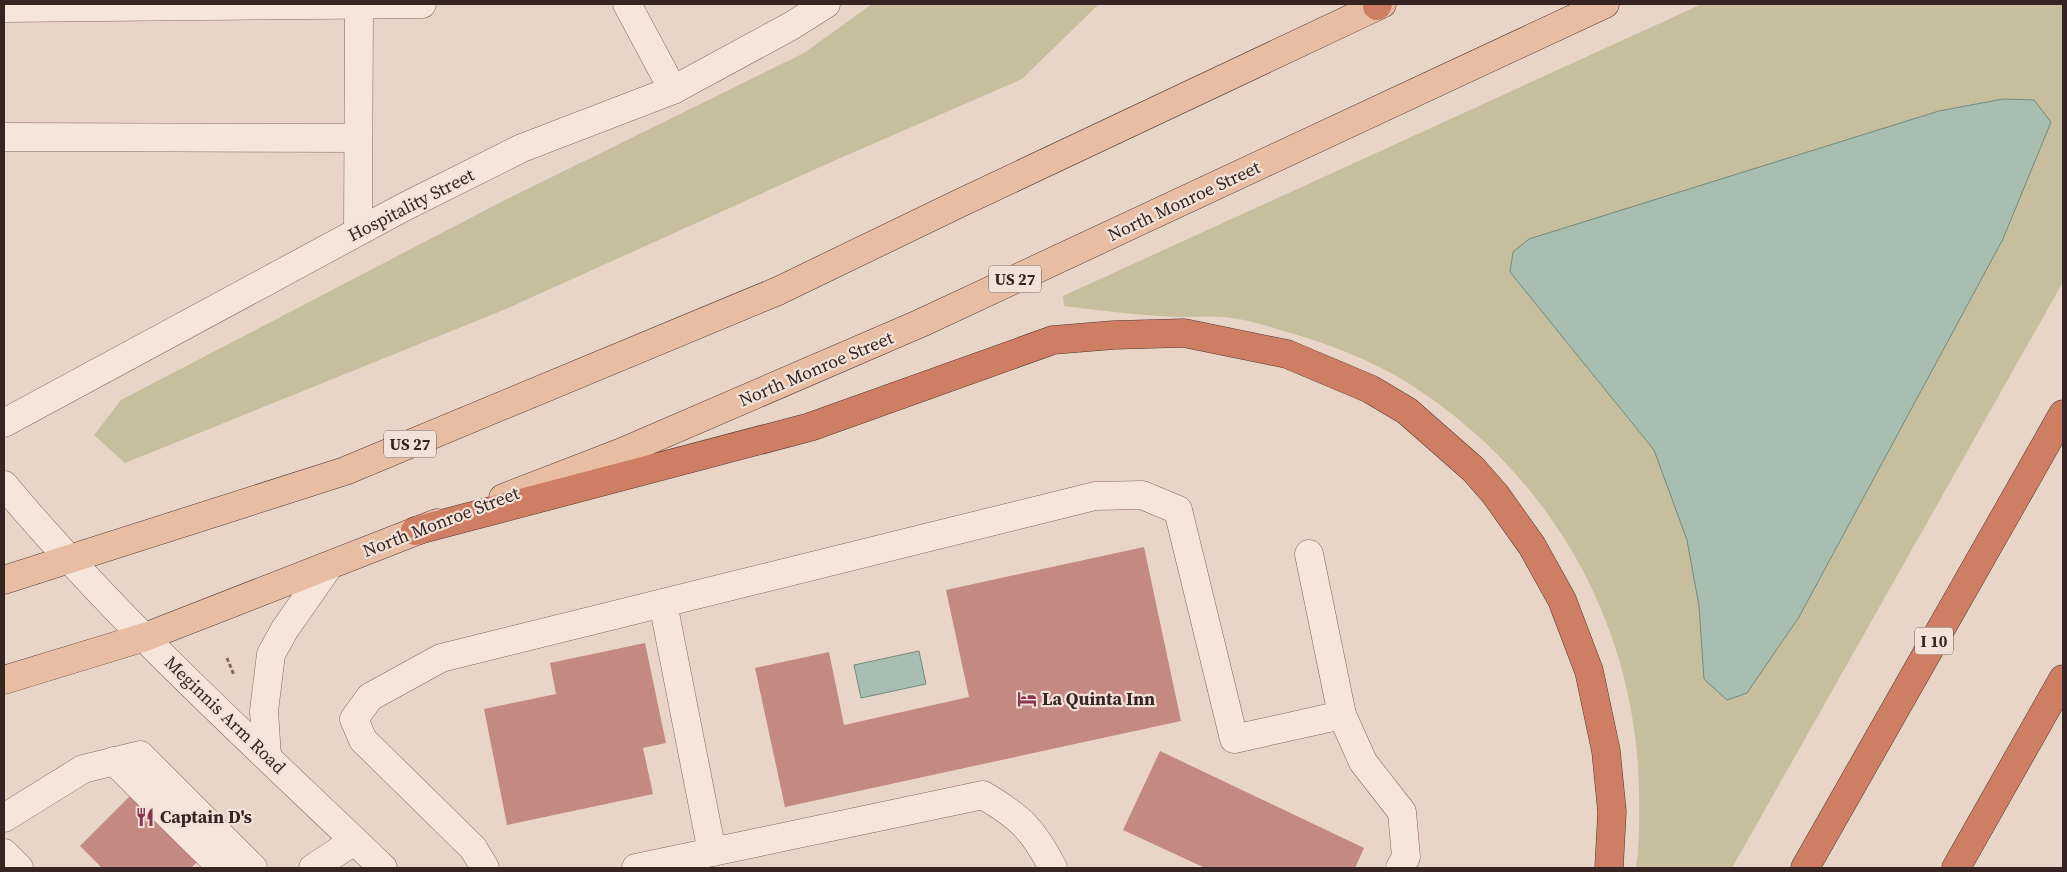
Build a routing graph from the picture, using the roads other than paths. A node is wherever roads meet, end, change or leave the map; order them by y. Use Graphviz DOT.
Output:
graph roads {
  1 [pos="422,4"];
  2 [pos="626,4"];
  3 [pos="826,4"];
  4 [pos="1605,4"];
  5 [pos="360,5"];
  6 [pos="1379,5"];
  7 [pos="4,8"];
  8 [pos="672,90"];
  9 [pos="4,137"];
  10 [pos="358,138"];
  11 [pos="358,231"];
  12 [pos="2063,414"];
  13 [pos="4,423"];
  14 [pos="4,486"];
  15 [pos="415,532"];
  16 [pos="1309,554"];
  17 [pos="70,559"];
  18 [pos="328,566"];
  19 [pos="4,580"];
  20 [pos="663,603"];
  21 [pos="145,637"];
  22 [pos="2063,679"];
  23 [pos="4,680"];
  24 [pos="1342,715"];
  25 [pos="267,757"];
  26 [pos="114,761"];
  27 [pos="4,818"];
  28 [pos="354,840"];
  29 [pos="712,852"];
  30 [pos="4,853"];
  31 [pos="19,868"];
  32 [pos="219,868"];
  33 [pos="253,868"];
  34 [pos="313,868"];
  35 [pos="383,868"];
  36 [pos="485,868"];
  37 [pos="636,868"];
  38 [pos="1053,868"];
  39 [pos="1400,868"];
  40 [pos="1610,868"];
  41 [pos="1805,868"];
  42 [pos="1956,868"];
  1 -- 5 [label="street"];
  2 -- 8 [label="street"];
  3 -- 8 [label="street, Hospitality Street"];
  4 -- 15 [label="main road, North Monroe Street / US 27"];
  5 -- 7 [label="street"];
  5 -- 10 [label="street"];
  6 -- 17 [label="main road, US 27"];
  8 -- 11 [label="street, Hospitality Street"];
  9 -- 10 [label="street"];
  10 -- 11 [label="street"];
  11 -- 13 [label="street, Hospitality Street"];
  12 -- 41 [label="highway, I 10"];
  14 -- 17 [label="street, Meginnis Arm Road"];
  15 -- 18 [label="main road, North Monroe Street / US 27"];
  15 -- 40 [label="highway"];
  16 -- 24 [label="street"];
  17 -- 19 [label="main road, US 27"];
  17 -- 21 [label="street, Meginnis Arm Road"];
  18 -- 21 [label="main road, North Monroe Street / US 27"];
  18 -- 25 [label="street"];
  20 -- 24 [label="street"];
  20 -- 29 [label="street"];
  20 -- 36 [label="street"];
  21 -- 23 [label="main road, North Monroe Street / US 27"];
  21 -- 25 [label="street, Meginnis Arm Road"];
  22 -- 42 [label="highway"];
  24 -- 39 [label="street"];
  25 -- 28 [label="street, Meginnis Arm Road"];
  26 -- 27 [label="street"];
  26 -- 32 [label="street"];
  26 -- 33 [label="street"];
  28 -- 34 [label="street"];
  28 -- 35 [label="street, Meginnis Arm Road"];
  29 -- 37 [label="street"];
  29 -- 38 [label="street"];
  30 -- 31 [label="street"];
}
